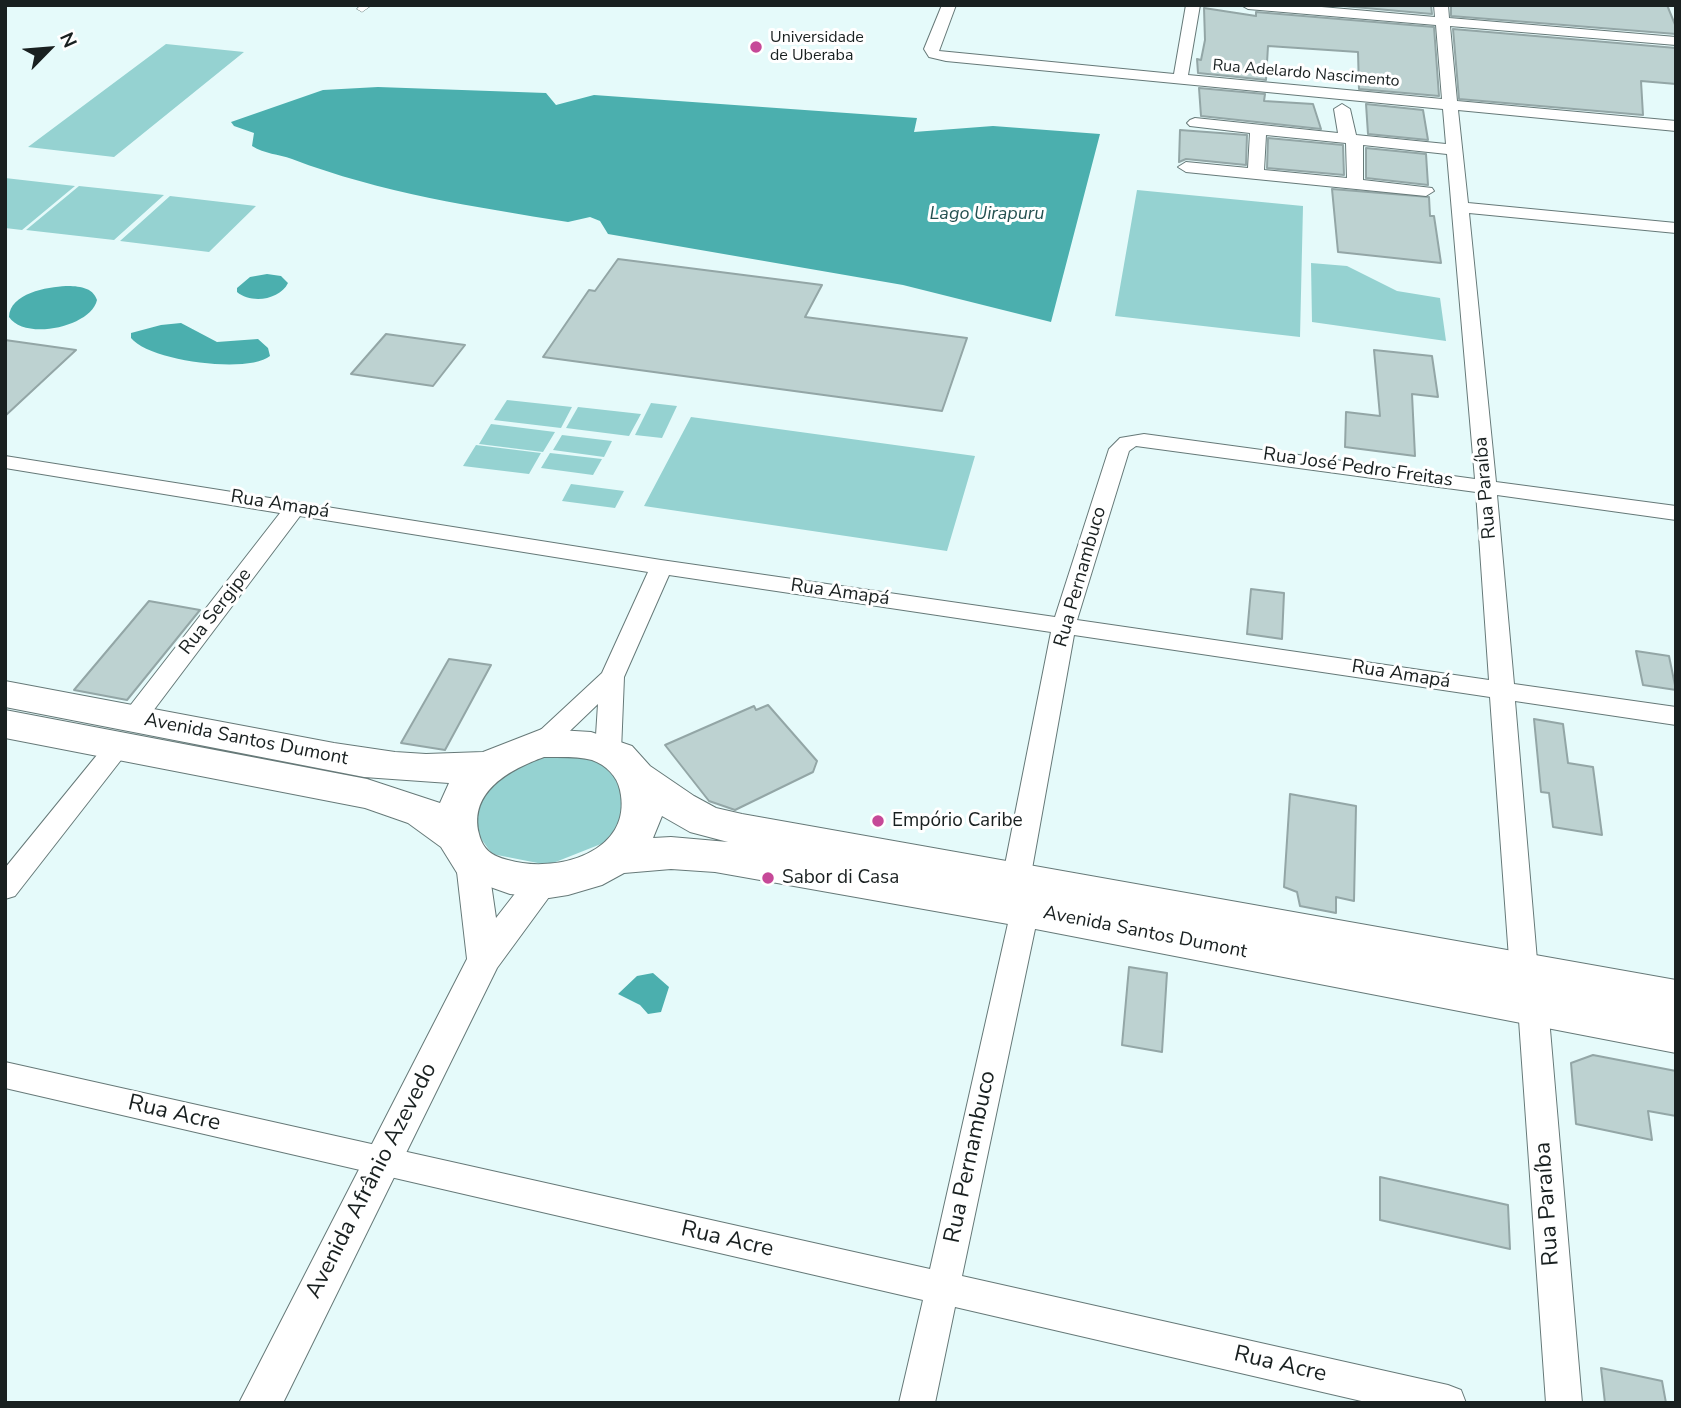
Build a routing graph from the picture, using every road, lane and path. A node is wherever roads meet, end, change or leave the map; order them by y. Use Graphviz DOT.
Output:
graph roads {
  1 [pos="949,5"];
  2 [pos="1193,5"];
  3 [pos="1248,5"];
  4 [pos="1442,13"];
  5 [pos="1676,41"];
  6 [pos="1180,80"];
  7 [pos="1450,104"];
  8 [pos="1342,108"];
  9 [pos="1195,123"];
  10 [pos="1676,126"];
  11 [pos="1258,129"];
  12 [pos="1351,138"];
  13 [pos="1454,150"];
  14 [pos="1186,167"];
  15 [pos="1256,174"];
  16 [pos="1355,184"];
  17 [pos="1426,191"];
  18 [pos="1458,206"];
  19 [pos="1676,228"];
  20 [pos="1124,443"];
  21 [pos="5,462"];
  22 [pos="1486,485"];
  23 [pos="296,507"];
  24 [pos="1676,513"];
  25 [pos="661,567"];
  26 [pos="1064,624"];
  27 [pos="612,677"];
  28 [pos="1502,690"];
  29 [pos="5,694"];
  30 [pos="1676,716"];
  31 [pos="5,724"];
  32 [pos="127,731"];
  33 [pos="542,743"];
  34 [pos="622,763"];
  35 [pos="489,766"];
  36 [pos="465,850"];
  37 [pos="613,858"];
  38 [pos="543,882"];
  39 [pos="5,888"];
  40 [pos="1021,895"];
  41 [pos="484,958"];
  42 [pos="1529,989"];
  43 [pos="1676,999"];
  44 [pos="1676,1033"];
  45 [pos="5,1076"];
  46 [pos="381,1162"];
  47 [pos="943,1288"];
  48 [pos="260,1403"];
  49 [pos="917,1403"];
  50 [pos="1448,1403"];
  51 [pos="1564,1403"];
  1 -- 6 [label="street, Rua Adelardo Nascimento"];
  2 -- 6 [label="street"];
  3 -- 4 [label="street"];
  4 -- 5 [label="street"];
  4 -- 7 [label="street, Rua Paraíba"];
  6 -- 7 [label="street, Rua Adelardo Nascimento"];
  7 -- 10 [label="street, Rua Adelardo Nascimento"];
  7 -- 13 [label="street, Rua Paraíba"];
  8 -- 12 [label="street"];
  9 -- 11 [label="street"];
  11 -- 12 [label="street"];
  11 -- 15 [label="street"];
  12 -- 13 [label="street"];
  12 -- 16 [label="street"];
  13 -- 18 [label="street, Rua Paraíba"];
  14 -- 15 [label="street"];
  15 -- 16 [label="street"];
  16 -- 17 [label="street"];
  18 -- 19 [label="street"];
  18 -- 22 [label="street, Rua Paraíba"];
  20 -- 22 [label="street, Rua José Pedro Freitas"];
  20 -- 26 [label="street, Rua Pernambuco"];
  21 -- 23 [label="street, Rua Amapá"];
  22 -- 24 [label="street, Rua José Pedro Freitas"];
  22 -- 28 [label="street, Rua Paraíba"];
  23 -- 25 [label="street, Rua Amapá"];
  23 -- 32 [label="street, Rua Sergipe"];
  25 -- 26 [label="street, Rua Amapá"];
  25 -- 27 [label="street"];
  26 -- 28 [label="street, Rua Amapá"];
  26 -- 40 [label="street, Rua Pernambuco"];
  27 -- 33 [label="street"];
  27 -- 34 [label="street"];
  28 -- 30 [label="street, Rua Amapá"];
  28 -- 42 [label="street, Rua Paraíba"];
  29 -- 32 [label="main road, Avenida Santos Dumont"];
  31 -- 32 [label="main road, Avenida Santos Dumont"];
  32 -- 35 [label="main road, Avenida Santos Dumont"];
  32 -- 36 [label="main road, Avenida Santos Dumont"];
  32 -- 39 [label="street, Rua Sergipe"];
  33 -- 34 [label="main road, Avenida Santos Dumont"];
  33 -- 35 [label="main road, Avenida Santos Dumont"];
  34 -- 37 [label="main road, Avenida Santos Dumont"];
  34 -- 40 [label="main road, Avenida Santos Dumont"];
  35 -- 36 [label="main road, Avenida Santos Dumont"];
  36 -- 38 [label="main road, Avenida Santos Dumont"];
  36 -- 41 [label="street"];
  37 -- 38 [label="main road, Avenida Santos Dumont"];
  37 -- 40 [label="main road, Avenida Santos Dumont"];
  38 -- 41 [label="street, Avenida Afrânio Azevedo"];
  40 -- 42 [label="main road, Avenida Santos Dumont"];
  40 -- 47 [label="street, Rua Pernambuco"];
  41 -- 46 [label="street, Avenida Afrânio Azevedo"];
  42 -- 43 [label="main road, Avenida Santos Dumont"];
  42 -- 44 [label="main road, Avenida Santos Dumont"];
  42 -- 51 [label="street, Rua Paraíba"];
  45 -- 46 [label="street, Rua Acre"];
  46 -- 47 [label="street, Rua Acre"];
  46 -- 48 [label="street, Avenida Afrânio Azevedo"];
  47 -- 49 [label="street, Rua Pernambuco"];
  47 -- 50 [label="street, Rua Acre"];
}
